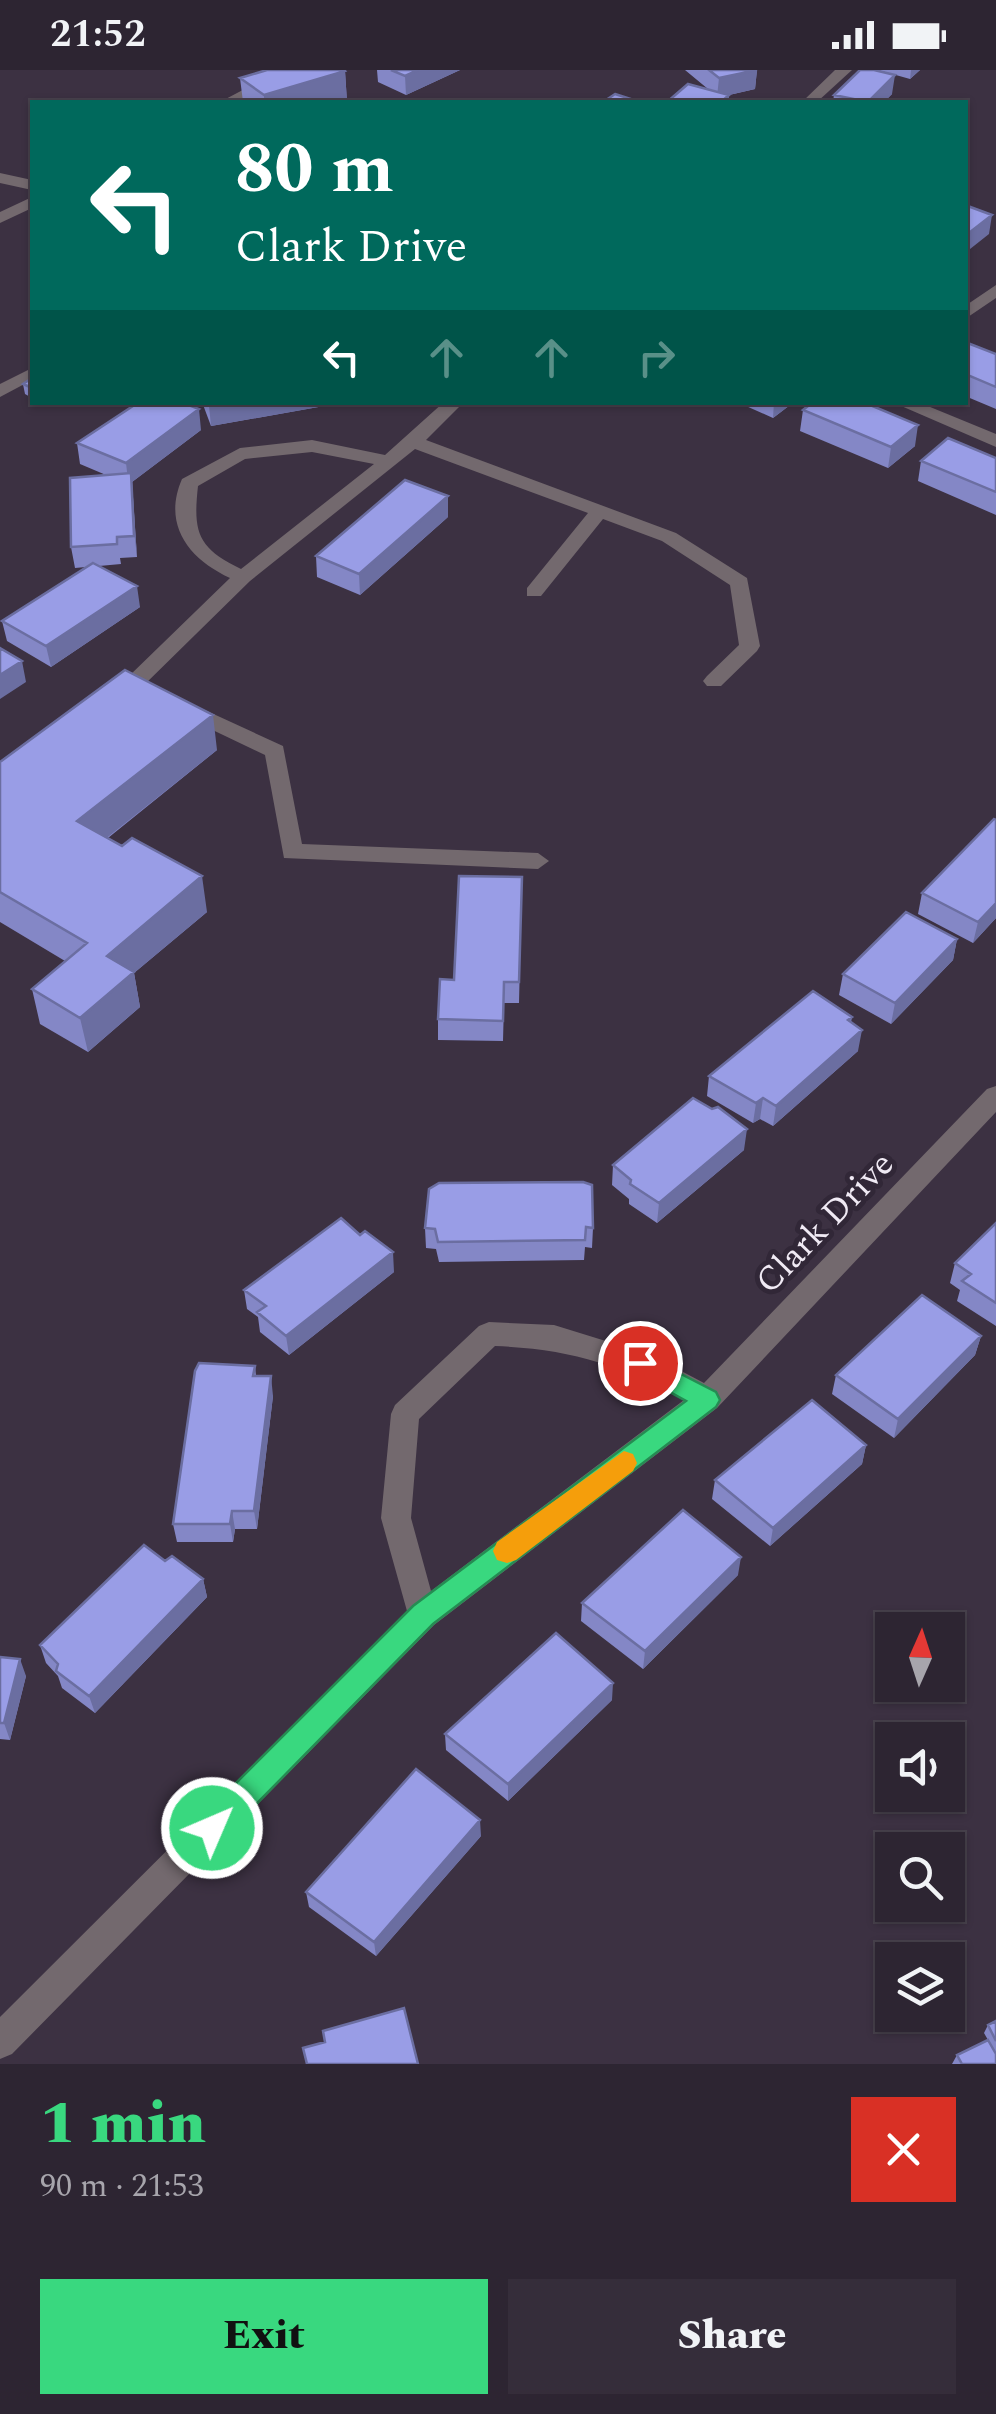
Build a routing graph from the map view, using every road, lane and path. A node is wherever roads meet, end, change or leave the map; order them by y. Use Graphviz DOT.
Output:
graph roads {
  1 [pos="292,70"];
  2 [pos="838,71"];
  3 [pos="232,100"];
  4 [pos="810,100"];
  5 [pos="0,178"];
  6 [pos="30,185"];
  7 [pos="30,203"];
  8 [pos="0,218"];
  9 [pos="996,290"];
  10 [pos="968,312"];
  11 [pos="30,375"];
  12 [pos="0,392"];
  13 [pos="453,405"];
  14 [pos="908,405"];
  15 [pos="413,442"];
  16 [pos="996,442"];
  17 [pos="387,461"];
  18 [pos="600,511"];
  19 [pos="242,577"];
  20 [pos="534,592"];
  21 [pos="714,681"];
  22 [pos="152,691"];
  23 [pos="104,703"];
  24 [pos="538,861"];
  25 [pos="996,1096"];
  26 [pos="707,1400"];
  27 [pos="423,1615"];
  28 [pos="0,2042"];
  1 -- 3 [label="street"];
  2 -- 4 [label="street"];
  5 -- 6 [label="street"];
  7 -- 8 [label="street"];
  9 -- 10 [label="street"];
  11 -- 12 [label="street"];
  13 -- 15 [label="street"];
  14 -- 16 [label="street"];
  15 -- 17 [label="street"];
  15 -- 18 [label="street"];
  17 -- 19 [label="street"];
  17 -- 19 [label="street"];
  18 -- 20 [label="street"];
  18 -- 21 [label="street"];
  19 -- 22 [label="street"];
  22 -- 23 [label="street"];
  22 -- 24 [label="street"];
  25 -- 26 [label="street, Clark Drive"];
  26 -- 27 [label="street, Clark Drive"];
  26 -- 27 [label="street"];
  27 -- 28 [label="street, Clark Drive"];
}
